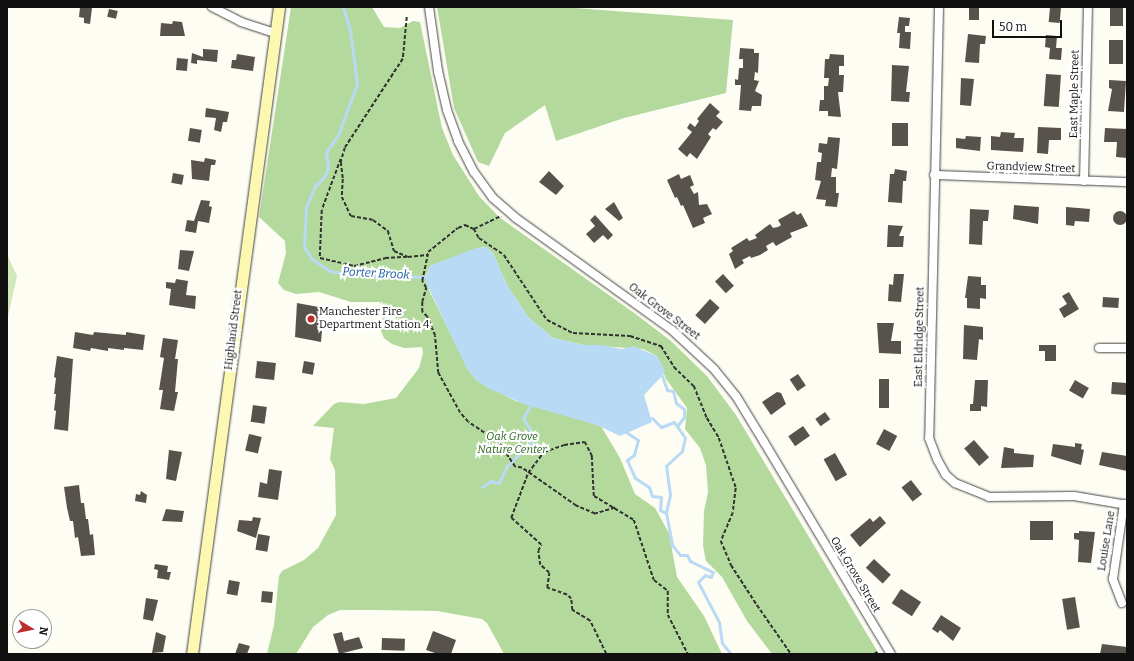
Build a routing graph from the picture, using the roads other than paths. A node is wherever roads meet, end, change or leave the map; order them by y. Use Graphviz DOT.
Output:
graph roads {
  1 [pos="212,7"];
  2 [pos="279,7"];
  3 [pos="429,7"];
  4 [pos="939,7"];
  5 [pos="1088,7"];
  6 [pos="275,33"];
  7 [pos="934,175"];
  8 [pos="1084,181"];
  9 [pos="1127,182"];
  10 [pos="1099,348"];
  11 [pos="1127,348"];
  12 [pos="1125,505"];
  13 [pos="1122,603"];
  14 [pos="192,654"];
  15 [pos="891,654"];
  1 -- 6 [label="street"];
  2 -- 6 [label="main road, Highland Street"];
  3 -- 15 [label="street, Oak Grove Street"];
  4 -- 7 [label="street, East Eldridge Street"];
  5 -- 8 [label="street, East Maple Street"];
  6 -- 14 [label="main road, Highland Street"];
  7 -- 8 [label="street, Grandview Street"];
  7 -- 12 [label="street, East Eldridge Street"];
  8 -- 9 [label="street, Grandview Street"];
  10 -- 11 [label="street"];
  12 -- 13 [label="street, Louise Lane"];
}
